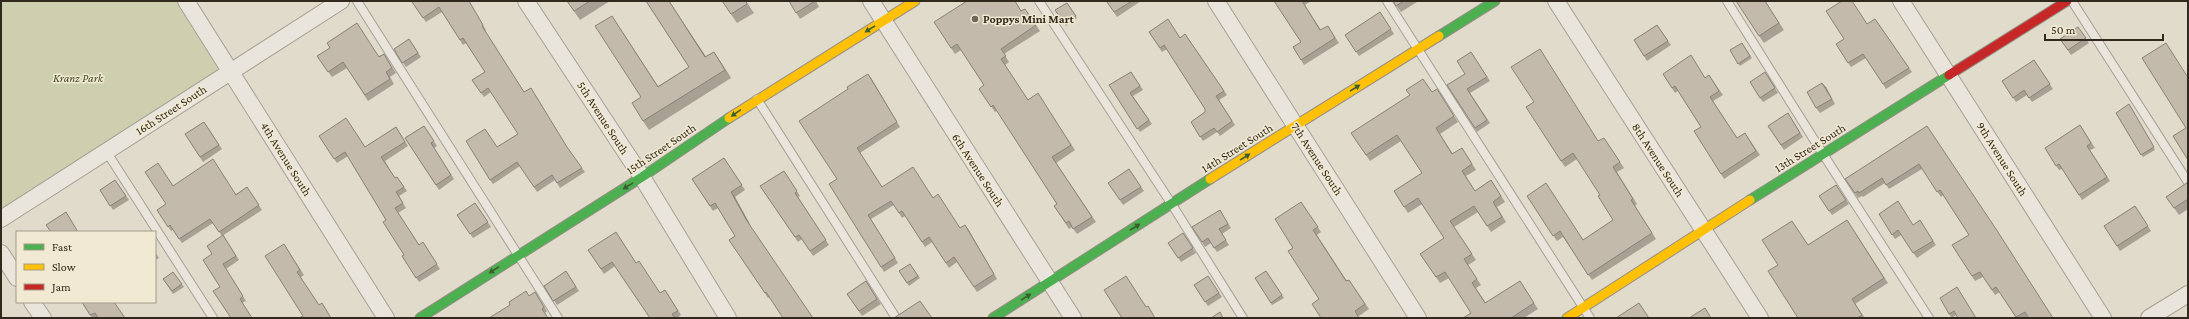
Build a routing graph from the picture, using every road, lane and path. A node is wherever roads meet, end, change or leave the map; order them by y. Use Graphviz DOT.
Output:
graph roads {
  1 [pos="186,1"];
  2 [pos="341,1"];
  3 [pos="357,1"];
  4 [pos="526,1"];
  5 [pos="871,1"];
  6 [pos="915,1"];
  7 [pos="1039,1"];
  8 [pos="1216,1"];
  9 [pos="1387,1"];
  10 [pos="1495,1"];
  11 [pos="1556,1"];
  12 [pos="1727,1"];
  13 [pos="1901,1"];
  14 [pos="2067,1"];
  15 [pos="2072,1"];
  16 [pos="884,21"];
  17 [pos="1418,49"];
  18 [pos="231,71"];
  19 [pos="1949,76"];
  20 [pos="758,99"];
  21 [pos="1295,126"];
  22 [pos="106,151"];
  23 [pos="1822,154"];
  24 [pos="642,177"];
  25 [pos="2188,182"];
  26 [pos="1171,203"];
  27 [pos="1,219"];
  28 [pos="1704,230"];
  29 [pos="1,253"];
  30 [pos="518,255"];
  31 [pos="16,276"];
  32 [pos="1050,282"];
  33 [pos="2188,294"];
  34 [pos="33,303"];
  35 [pos="1583,308"];
  36 [pos="43,318"];
  37 [pos="213,318"];
  38 [pos="386,318"];
  39 [pos="420,318"];
  40 [pos="558,318"];
  41 [pos="728,318"];
  42 [pos="896,318"];
  43 [pos="993,318"];
  44 [pos="1073,318"];
  45 [pos="1243,318"];
  46 [pos="1418,318"];
  47 [pos="1567,318"];
  48 [pos="1590,318"];
  49 [pos="1760,318"];
  50 [pos="1928,318"];
  51 [pos="2103,318"];
  52 [pos="2150,318"];
  1 -- 18 [label="street, 4th Avenue South"];
  2 -- 18 [label="street, 16th Street South"];
  3 -- 30 [label="lane"];
  4 -- 24 [label="street, 5th Avenue South"];
  5 -- 16 [label="street, 6th Avenue South"];
  6 -- 16 [label="main road, 15th Street South"];
  7 -- 26 [label="lane"];
  8 -- 21 [label="street, 7th Avenue South"];
  9 -- 17 [label="lane"];
  10 -- 17 [label="main road, 14th Street South"];
  11 -- 28 [label="street, 8th Avenue South"];
  12 -- 23 [label="lane"];
  13 -- 19 [label="street, 9th Avenue South"];
  14 -- 19 [label="main road, 13th Street South"];
  15 -- 25 [label="lane"];
  16 -- 20 [label="main road, 15th Street South, one-way"];
  16 -- 32 [label="street, 6th Avenue South"];
  21 -- 17 [label="main road, 14th Street South, one-way"];
  17 -- 35 [label="lane"];
  18 -- 22 [label="street, 16th Street South"];
  18 -- 38 [label="street, 4th Avenue South"];
  19 -- 23 [label="main road, 13th Street South"];
  19 -- 51 [label="street, 9th Avenue South"];
  20 -- 24 [label="main road, 15th Street South, one-way"];
  20 -- 42 [label="lane"];
  26 -- 21 [label="main road, 14th Street South, one-way"];
  21 -- 46 [label="street, 7th Avenue South"];
  22 -- 27 [label="street, 16th Street South"];
  22 -- 37 [label="lane"];
  23 -- 28 [label="main road, 13th Street South"];
  23 -- 50 [label="lane"];
  24 -- 30 [label="main road, 15th Street South, one-way"];
  24 -- 41 [label="street, 5th Avenue South"];
  32 -- 26 [label="main road, 14th Street South, one-way"];
  26 -- 45 [label="lane"];
  28 -- 35 [label="main road, 13th Street South"];
  28 -- 49 [label="street, 8th Avenue South"];
  29 -- 31 [label="street"];
  30 -- 39 [label="main road, 15th Street South, one-way"];
  30 -- 40 [label="lane"];
  43 -- 32 [label="main road, 14th Street South, one-way"];
  32 -- 44 [label="street, 6th Avenue South"];
  33 -- 52 [label="street"];
  34 -- 36 [label="street"];
  35 -- 47 [label="main road, 13th Street South"];
  35 -- 48 [label="lane"];
}
